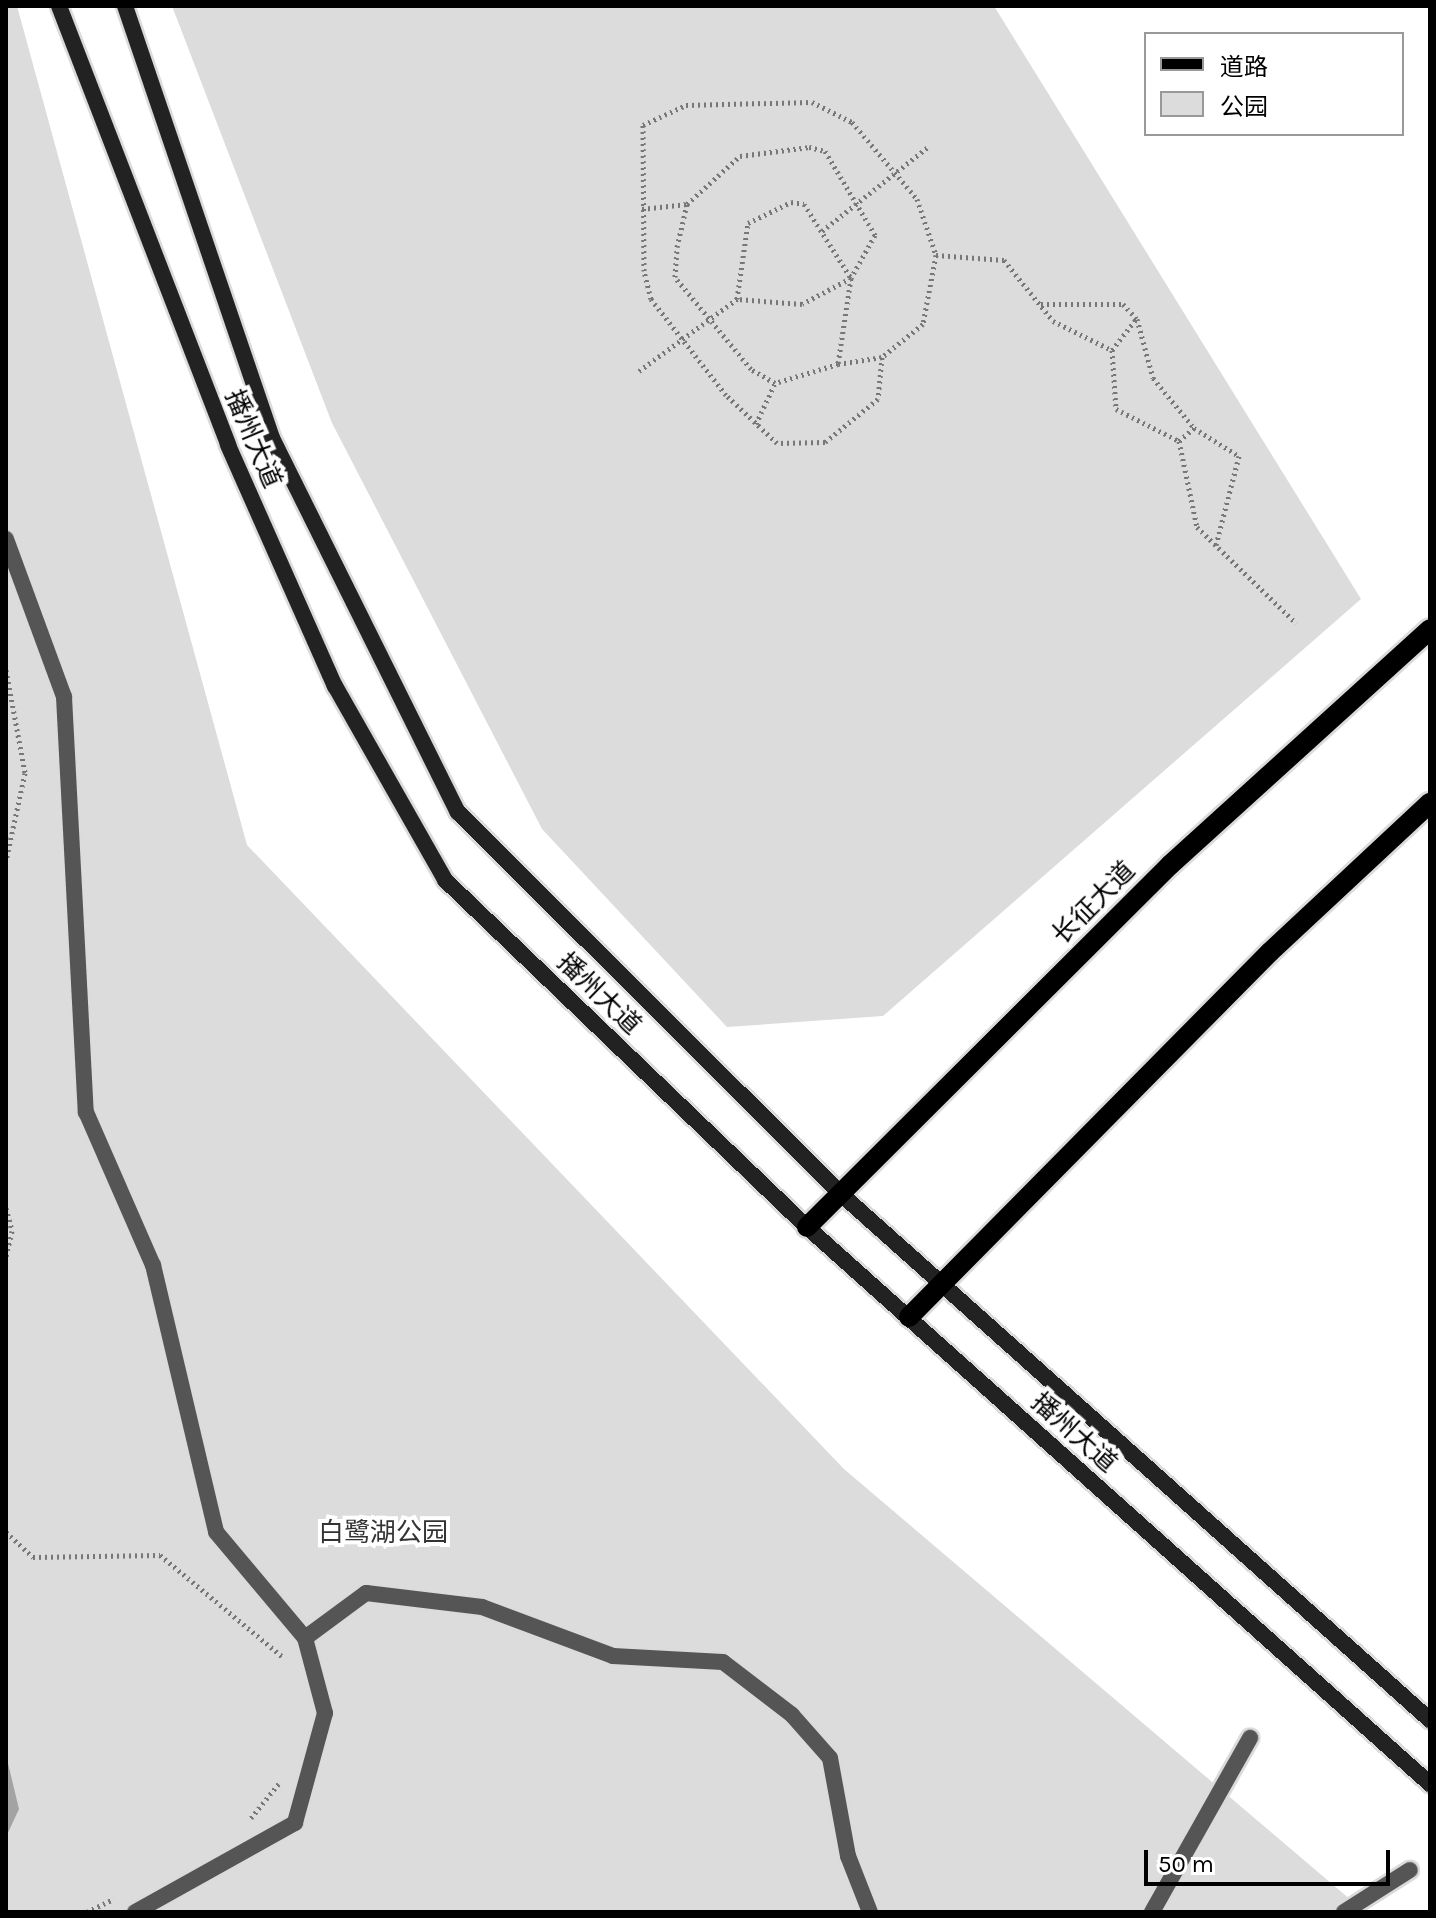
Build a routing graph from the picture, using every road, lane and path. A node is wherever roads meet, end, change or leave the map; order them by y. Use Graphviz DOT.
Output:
graph roads {
  1 [pos="59,6"];
  2 [pos="125,6"];
  3 [pos="928,147"];
  4 [pos="896,172"];
  5 [pos="687,204"];
  6 [pos="857,204"];
  7 [pos="642,209"];
  8 [pos="822,231"];
  9 [pos="936,255"];
  10 [pos="851,278"];
  11 [pos="737,299"];
  12 [pos="1040,304"];
  13 [pos="1137,319"];
  14 [pos="708,321"];
  15 [pos="679,342"];
  16 [pos="1112,350"];
  17 [pos="882,357"];
  18 [pos="838,364"];
  19 [pos="639,371"];
  20 [pos="775,383"];
  21 [pos="756,424"];
  22 [pos="1194,428"];
  23 [pos="1179,441"];
  24 [pos="6,539"];
  25 [pos="1216,545"];
  26 [pos="1296,623"];
  27 [pos="1430,629"];
  28 [pos="6,670"];
  29 [pos="1430,803"];
  30 [pos="6,861"];
  31 [pos="841,1194"];
  32 [pos="6,1208"];
  33 [pos="807,1227"];
  34 [pos="6,1256"];
  35 [pos="940,1279"];
  36 [pos="909,1317"];
  37 [pos="6,1532"];
  38 [pos="305,1638"];
  39 [pos="297,1668"];
  40 [pos="1430,1720"];
  41 [pos="1250,1738"];
  42 [pos="286,1774"];
  43 [pos="1430,1784"];
  44 [pos="240,1832"];
  45 [pos="1410,1870"];
  46 [pos="130,1891"];
  47 [pos="87,1912"];
  48 [pos="135,1912"];
  49 [pos="870,1912"];
  50 [pos="1152,1912"];
  51 [pos="1344,1912"];
  1 -- 33 [label="main road, 播州大道"];
  2 -- 31 [label="main road, 播州大道"];
  3 -- 4 [label="path"];
  4 -- 6 [label="path"];
  4 -- 7 [label="path"];
  4 -- 9 [label="path"];
  5 -- 6 [label="path"];
  5 -- 7 [label="path"];
  5 -- 14 [label="path"];
  6 -- 8 [label="path"];
  6 -- 10 [label="path"];
  7 -- 15 [label="path"];
  8 -- 10 [label="path"];
  8 -- 11 [label="path"];
  9 -- 12 [label="path"];
  9 -- 17 [label="path"];
  10 -- 11 [label="path"];
  10 -- 18 [label="path"];
  11 -- 14 [label="path"];
  12 -- 13 [label="path"];
  12 -- 16 [label="path"];
  13 -- 16 [label="path"];
  13 -- 22 [label="path"];
  14 -- 15 [label="path"];
  14 -- 20 [label="path"];
  15 -- 19 [label="path"];
  15 -- 21 [label="path"];
  16 -- 23 [label="path"];
  17 -- 18 [label="path"];
  17 -- 21 [label="path"];
  18 -- 20 [label="path"];
  20 -- 21 [label="path"];
  22 -- 23 [label="path"];
  22 -- 25 [label="path"];
  23 -- 25 [label="path"];
  24 -- 38 [label="lane"];
  25 -- 26 [label="path"];
  27 -- 31 [label="main road, 长征大道"];
  28 -- 30 [label="path"];
  29 -- 35 [label="main road"];
  31 -- 33 [label="main road, 长征大道"];
  31 -- 35 [label="main road, 播州大道"];
  32 -- 34 [label="path"];
  33 -- 36 [label="main road, 播州大道"];
  35 -- 36 [label="main road"];
  35 -- 40 [label="main road, 播州大道"];
  36 -- 43 [label="main road, 播州大道"];
  37 -- 39 [label="path"];
  38 -- 48 [label="lane"];
  38 -- 49 [label="lane"];
  41 -- 50 [label="lane"];
  42 -- 44 [label="path"];
  45 -- 51 [label="lane"];
  46 -- 47 [label="path"];
}
